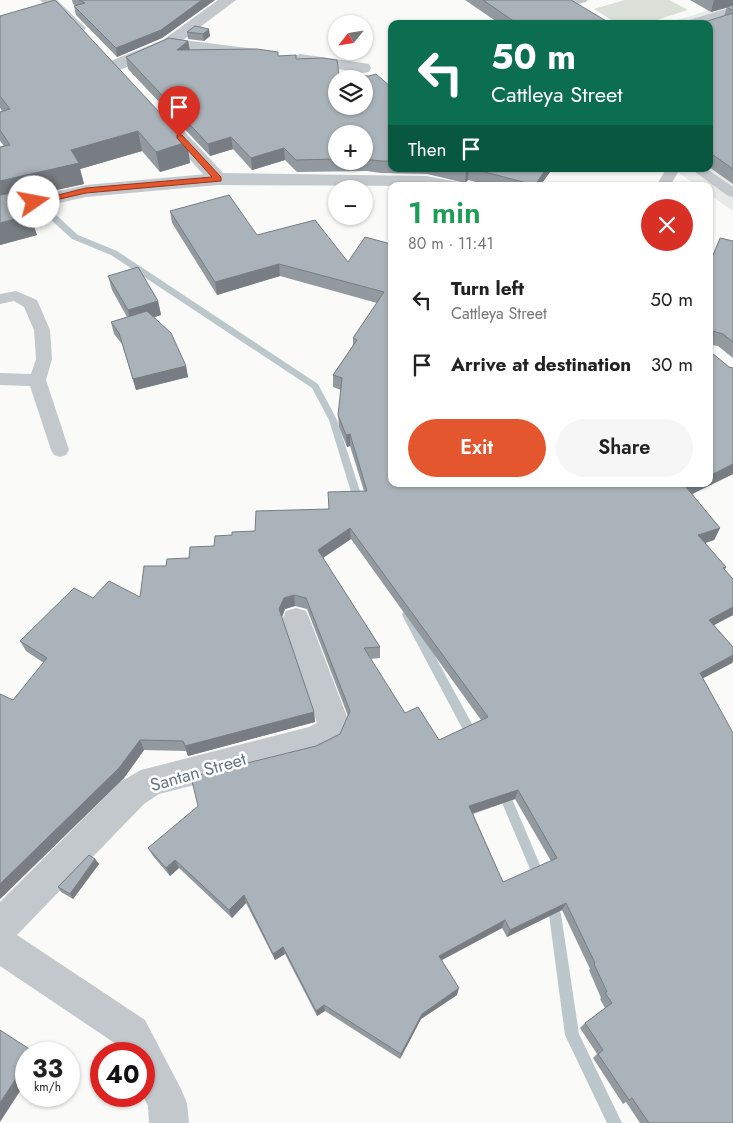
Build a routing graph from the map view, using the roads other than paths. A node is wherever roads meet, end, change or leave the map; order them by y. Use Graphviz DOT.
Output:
graph roads {
  1 [pos="48,0"];
  2 [pos="228,0"];
  3 [pos="582,0"];
  4 [pos="567,2"];
  5 [pos="733,10"];
  6 [pos="586,14"];
  7 [pos="699,20"];
  8 [pos="88,39"];
  9 [pos="169,44"];
  10 [pos="101,52"];
  11 [pos="114,66"];
  12 [pos="363,68"];
  13 [pos="127,80"];
  14 [pos="153,108"];
  15 [pos="702,172"];
  16 [pos="218,179"];
  17 [pos="426,182"];
  18 [pos="733,193"];
  19 [pos="0,210"];
  20 [pos="0,299"];
  21 [pos="0,379"];
  22 [pos="37,380"];
  23 [pos="60,450"];
  24 [pos="296,620"];
  25 [pos="0,927"];
  26 [pos="0,945"];
  27 [pos="136,1042"];
  28 [pos="155,1079"];
  29 [pos="170,1123"];
  1 -- 8 [label="street"];
  2 -- 9 [label="street"];
  3 -- 4 [label="lane"];
  4 -- 6 [label="lane"];
  5 -- 7 [label="lane"];
  9 -- 11 [label="street"];
  9 -- 12 [label="street"];
  10 -- 11 [label="street"];
  11 -- 13 [label="street"];
  14 -- 16 [label="street"];
  15 -- 18 [label="lane"];
  16 -- 17 [label="street"];
  16 -- 19 [label="street"];
  20 -- 22 [label="lane"];
  21 -- 22 [label="lane"];
  22 -- 23 [label="lane"];
  24 -- 25 [label="street, Santan Street"];
  26 -- 27 [label="street"];
  28 -- 29 [label="street"];
}
